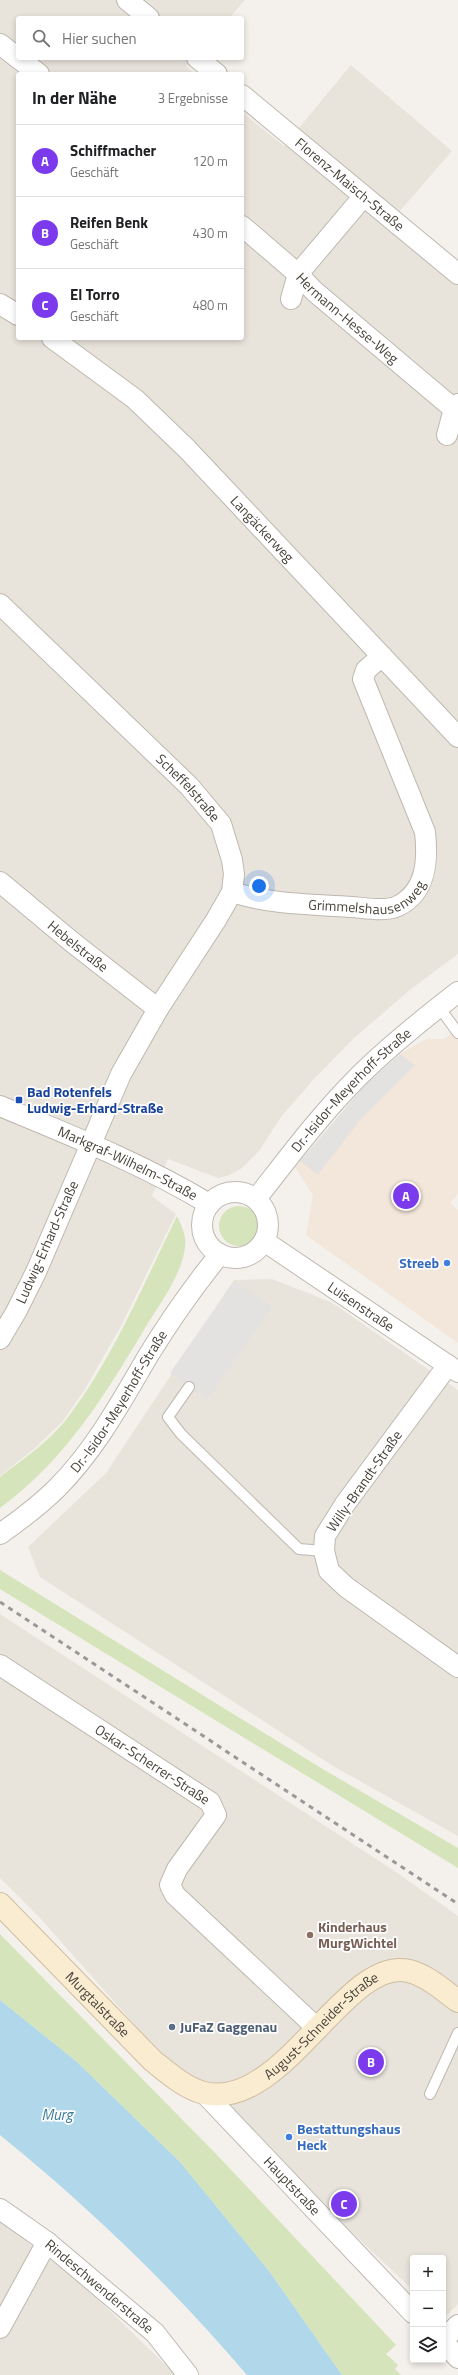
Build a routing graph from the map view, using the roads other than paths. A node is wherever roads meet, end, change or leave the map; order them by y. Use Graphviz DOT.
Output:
graph roads {
  1 [pos="127,0"];
  2 [pos="147,16"];
  3 [pos="0,44"];
  4 [pos="16,56"];
  5 [pos="21,60"];
  6 [pos="36,72"];
  7 [pos="244,97"];
  8 [pos="363,197"];
  9 [pos="244,228"];
  10 [pos="298,274"];
  11 [pos="458,274"];
  12 [pos="291,299"];
  13 [pos="0,304"];
  14 [pos="16,314"];
  15 [pos="55,340"];
  16 [pos="456,406"];
  17 [pos="447,435"];
  18 [pos="0,604"];
  19 [pos="382,656"];
  20 [pos="455,726"];
  21 [pos="0,882"];
  22 [pos="232,892"];
  23 [pos="458,992"];
  24 [pos="439,1007"];
  25 [pos="158,1009"];
  26 [pos="458,1033"];
  27 [pos="0,1106"];
  28 [pos="90,1142"];
  29 [pos="256,1199"];
  30 [pos="210,1204"];
  31 [pos="264,1241"];
  32 [pos="220,1254"];
  33 [pos="0,1339"];
  34 [pos="453,1369"];
  35 [pos="189,1387"];
  36 [pos="0,1534"];
  37 [pos="324,1551"];
  38 [pos="0,1665"];
  39 [pos="458,1667"];
  40 [pos="0,1904"];
  41 [pos="458,2001"];
  42 [pos="318,2029"];
  43 [pos="458,2034"];
  44 [pos="204,2093"];
  45 [pos="430,2094"];
  46 [pos="0,2209"];
  47 [pos="47,2242"];
  48 [pos="410,2310"];
  49 [pos="458,2325"];
  50 [pos="0,2328"];
  51 [pos="446,2337"];
  52 [pos="446,2344"];
  53 [pos="458,2358"];
  54 [pos="188,2375"];
  1 -- 2 [label="street"];
  3 -- 4 [label="street"];
  5 -- 6 [label="street"];
  7 -- 8 [label="street, Florenz-Maisch-Straße"];
  8 -- 10 [label="street"];
  8 -- 11 [label="street, Florenz-Maisch-Straße"];
  9 -- 10 [label="street, Hermann-Hesse-Weg"];
  10 -- 12 [label="street"];
  10 -- 16 [label="street, Hermann-Hesse-Weg"];
  13 -- 14 [label="street"];
  15 -- 19 [label="street, Langäckerweg"];
  16 -- 17 [label="street"];
  18 -- 22 [label="street, Scheffelstraße"];
  19 -- 20 [label="street, Langäckerweg"];
  19 -- 22 [label="street, Grimmelshausenweg"];
  21 -- 25 [label="street, Hebelstraße"];
  22 -- 25 [label="street, Scheffelstraße"];
  23 -- 24 [label="street, Dr.-Isidor-Meyerhoff-Straße"];
  24 -- 26 [label="lane"];
  24 -- 29 [label="street, Dr.-Isidor-Meyerhoff-Straße"];
  25 -- 28 [label="street, Scheffelstraße"];
  27 -- 28 [label="street, Markgraf-Wilhelm-Straße"];
  28 -- 30 [label="street, Markgraf-Wilhelm-Straße"];
  28 -- 33 [label="street, Ludwig-Erhard-Straße"];
  29 -- 30 [label="street"];
  29 -- 31 [label="street"];
  30 -- 32 [label="street"];
  31 -- 32 [label="street"];
  31 -- 34 [label="street, Luisenstraße"];
  32 -- 36 [label="street, Dr.-Isidor-Meyerhoff-Straße"];
  34 -- 37 [label="street, Willy-Brandt-Straße"];
  35 -- 37 [label="lane"];
  37 -- 39 [label="street, Willy-Brandt-Straße"];
  38 -- 42 [label="street, Oskar-Scherrer-Straße"];
  40 -- 44 [label="street, Murgtalstraße"];
  41 -- 42 [label="street, August-Schneider-Straße"];
  42 -- 44 [label="street, August-Schneider-Straße"];
  43 -- 45 [label="lane"];
  44 -- 48 [label="street, Hauptstraße"];
  46 -- 47 [label="street, Rindeschwenderstraße"];
  47 -- 50 [label="street"];
  47 -- 54 [label="street, Rindeschwenderstraße"];
  49 -- 51 [label="street"];
  52 -- 53 [label="street"];
}
